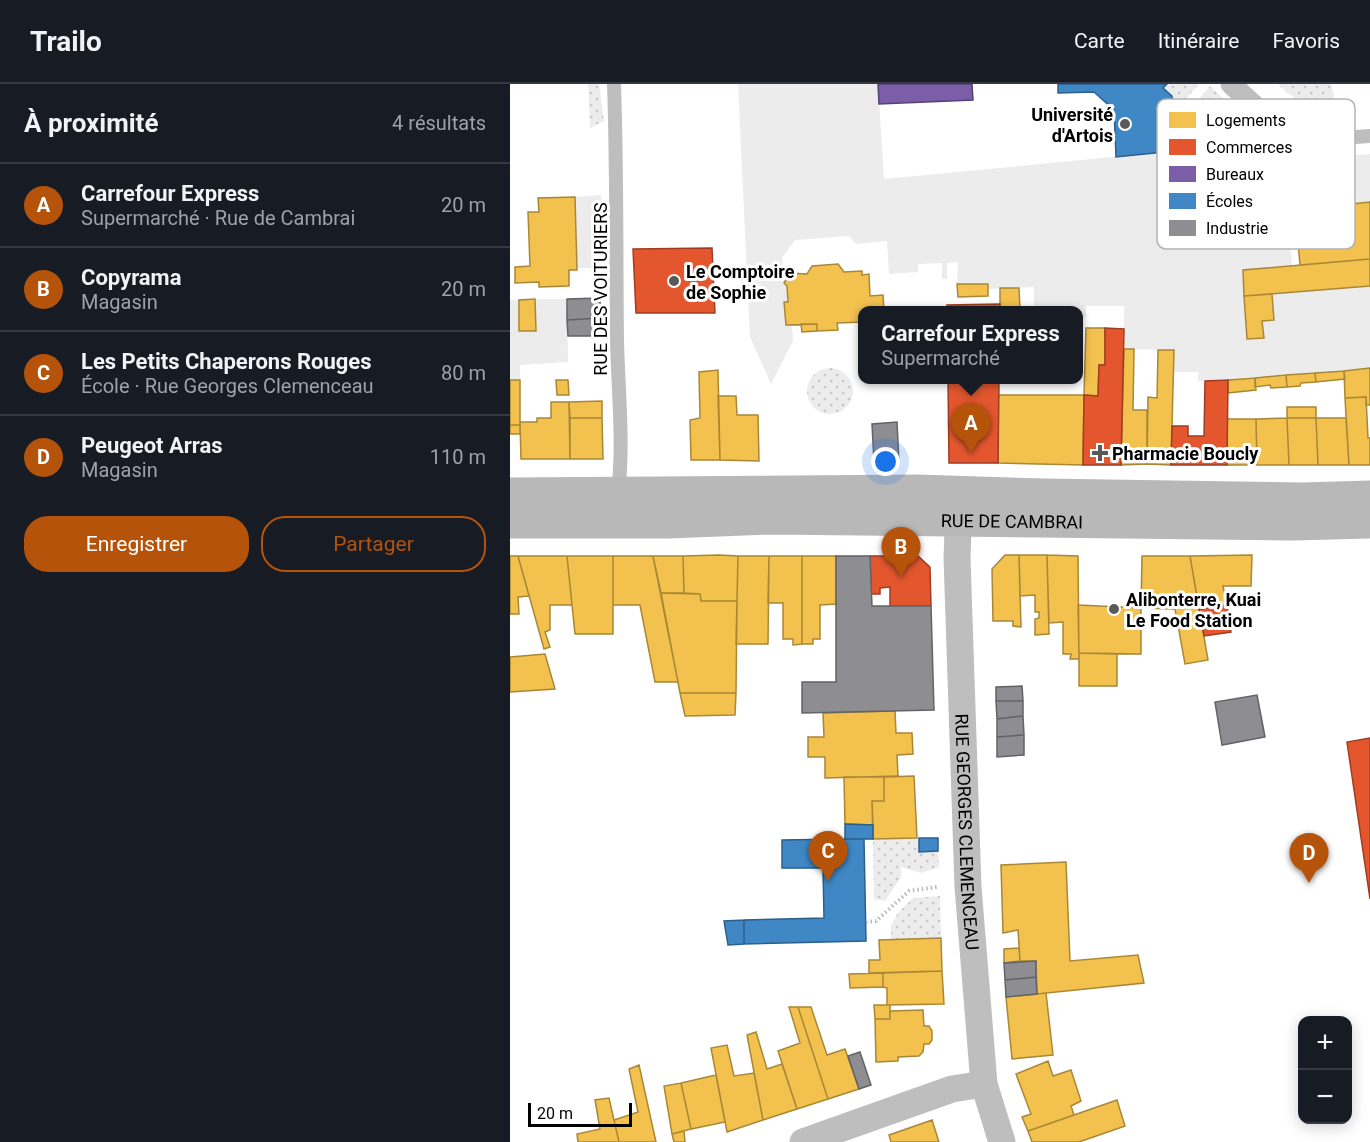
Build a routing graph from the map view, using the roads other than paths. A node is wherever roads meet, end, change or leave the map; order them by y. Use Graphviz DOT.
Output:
graph roads {
  1 [pos="614,84"];
  2 [pos="1231,84"];
  3 [pos="1247,99"];
  4 [pos="1370,136"];
  5 [pos="1355,137"];
  6 [pos="510,494"];
  7 [pos="618,494"];
  8 [pos="1370,497"];
  9 [pos="959,505"];
  10 [pos="510,522"];
  11 [pos="1370,522"];
  12 [pos="984,1083"];
  13 [pos="803,1142"];
  14 [pos="1002,1142"];
  1 -- 7 [label="lane, RUE DES VOITURIERS"];
  2 -- 3 [label="street"];
  4 -- 5 [label="lane"];
  6 -- 7 [label="main road, RUE DE CAMBRAI"];
  7 -- 9 [label="main road, RUE DE CAMBRAI"];
  8 -- 9 [label="main road, RUE DE CAMBRAI"];
  9 -- 10 [label="main road, RUE DE CAMBRAI"];
  9 -- 11 [label="main road, RUE DE CAMBRAI"];
  9 -- 12 [label="street, RUE GEORGES CLEMENCEAU"];
  12 -- 13 [label="street"];
  12 -- 14 [label="street, RUE GEORGES CLEMENCEAU"];
}
